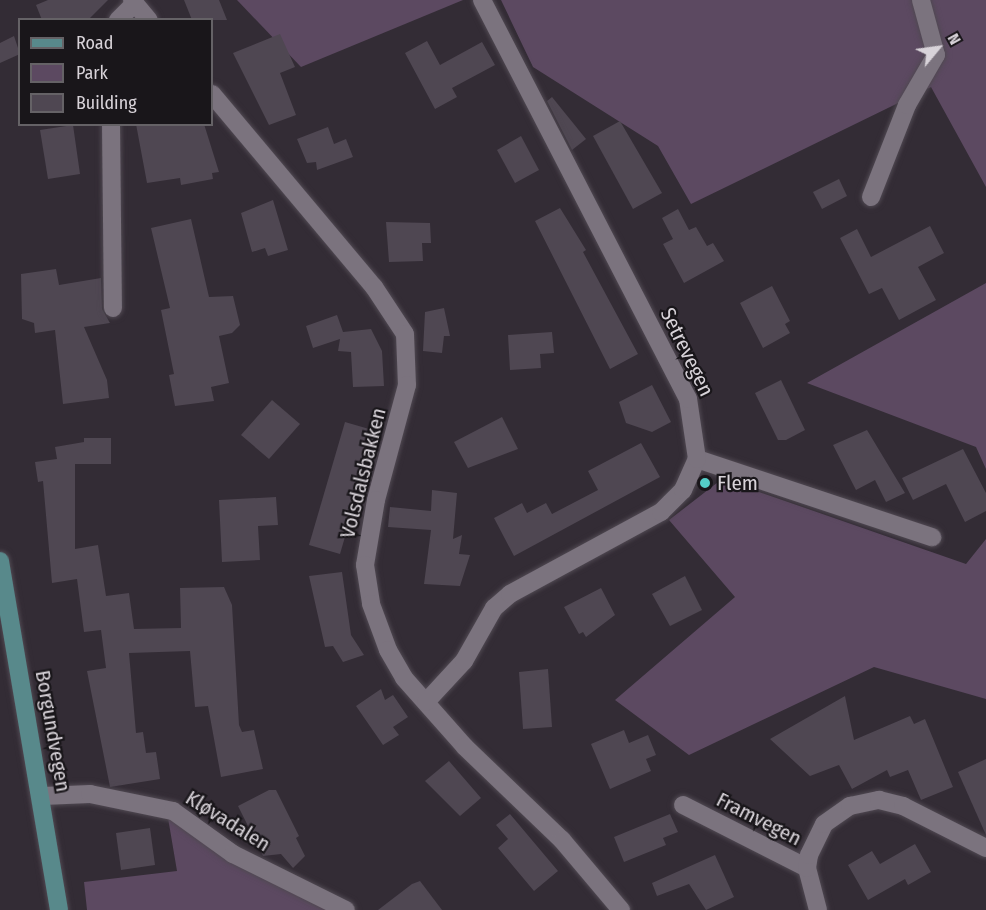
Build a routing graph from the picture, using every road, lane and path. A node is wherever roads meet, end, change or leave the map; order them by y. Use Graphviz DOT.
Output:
graph roads {
  1 [pos="482,0"];
  2 [pos="921,0"];
  3 [pos="134,2"];
  4 [pos="120,18"];
  5 [pos="147,18"];
  6 [pos="213,95"];
  7 [pos="111,126"];
  8 [pos="871,197"];
  9 [pos="113,308"];
  10 [pos="697,459"];
  11 [pos="932,537"];
  12 [pos="0,561"];
  13 [pos="426,702"];
  14 [pos="42,796"];
  15 [pos="684,805"];
  16 [pos="986,848"];
  17 [pos="807,868"];
  18 [pos="59,910"];
  19 [pos="346,910"];
  20 [pos="621,910"];
  21 [pos="818,910"];
  1 -- 10 [label="street, Setrevegen"];
  2 -- 8 [label="street"];
  3 -- 4 [label="street"];
  3 -- 5 [label="street"];
  6 -- 13 [label="street, Volsdalsbakken"];
  7 -- 9 [label="street"];
  10 -- 11 [label="street"];
  10 -- 13 [label="street"];
  12 -- 14 [label="main road, Borgundvegen"];
  13 -- 20 [label="street, Volsdalsbakken"];
  14 -- 18 [label="main road, Borgundvegen"];
  14 -- 19 [label="street, Kløvadalen"];
  15 -- 17 [label="street, Framvegen"];
  16 -- 17 [label="street"];
  17 -- 21 [label="street, Framvegen"];
}
